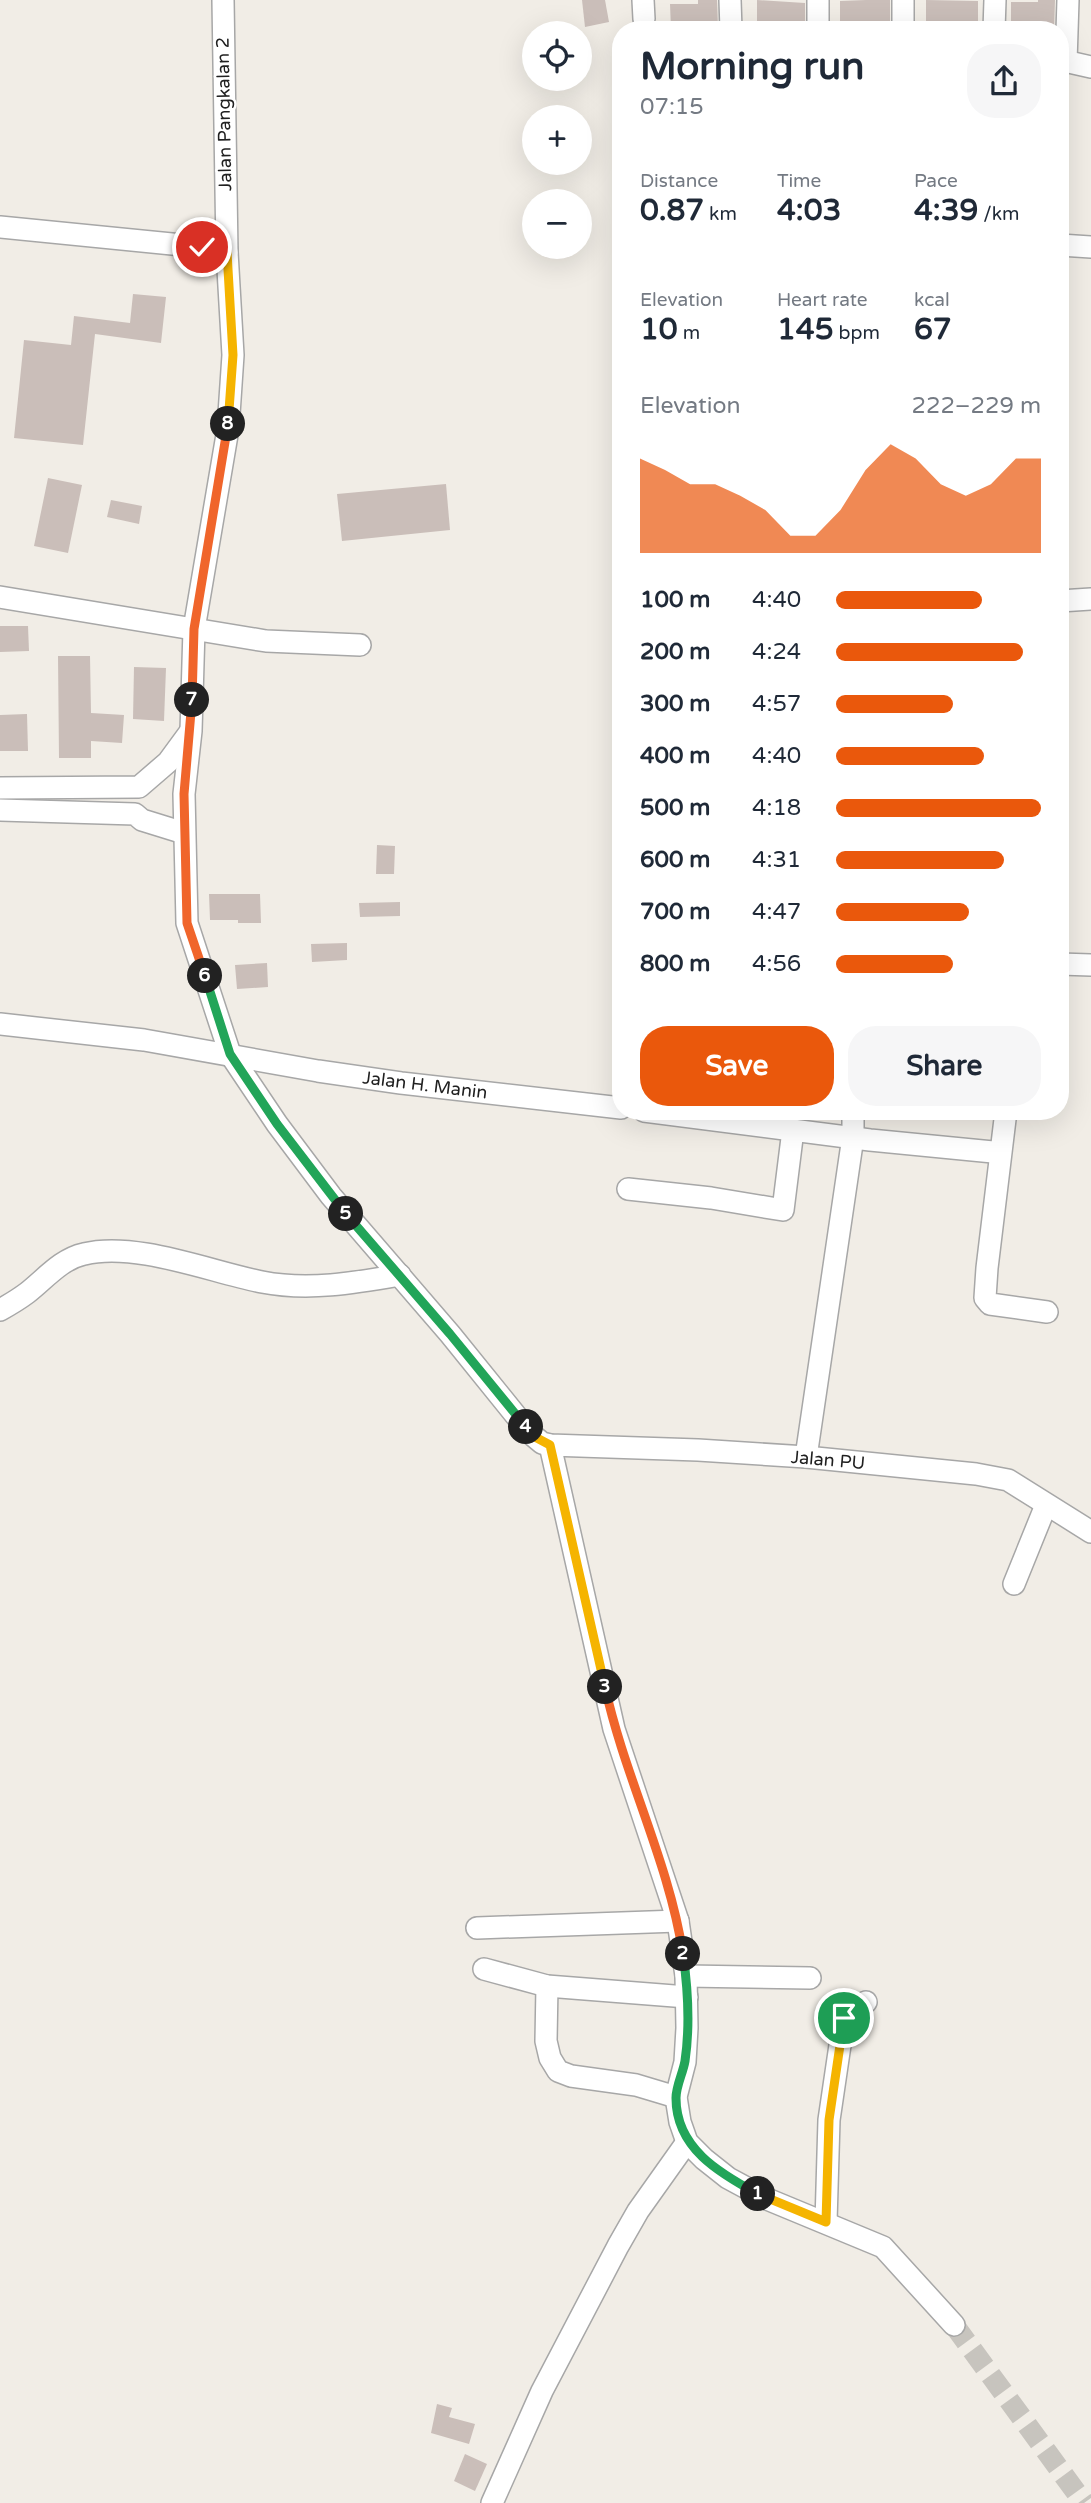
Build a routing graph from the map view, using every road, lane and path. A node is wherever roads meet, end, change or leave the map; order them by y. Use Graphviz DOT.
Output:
graph roads {
  1 [pos="223,0"];
  2 [pos="730,0"];
  3 [pos="818,0"];
  4 [pos="903,0"];
  5 [pos="995,0"];
  6 [pos="1068,0"];
  7 [pos="731,21"];
  8 [pos="818,21"];
  9 [pos="903,21"];
  10 [pos="994,21"];
  11 [pos="1066,21"];
  12 [pos="1069,62"];
  13 [pos="1091,68"];
  14 [pos="0,227"];
  15 [pos="1069,246"];
  16 [pos="1091,247"];
  17 [pos="227,252"];
  18 [pos="0,597"];
  19 [pos="1091,599"];
  20 [pos="1069,600"];
  21 [pos="194,629"];
  22 [pos="360,645"];
  23 [pos="191,731"];
  24 [pos="0,788"];
  25 [pos="133,788"];
  26 [pos="0,810"];
  27 [pos="135,814"];
  28 [pos="184,833"];
  29 [pos="1069,964"];
  30 [pos="1091,965"];
  31 [pos="0,1024"];
  32 [pos="230,1054"];
  33 [pos="612,1107"];
  34 [pos="715,1120"];
  35 [pos="853,1120"];
  36 [pos="1005,1120"];
  37 [pos="793,1130"];
  38 [pos="853,1137"];
  39 [pos="993,1152"];
  40 [pos="628,1189"];
  41 [pos="400,1275"];
  42 [pos="0,1310"];
  43 [pos="1047,1312"];
  44 [pos="550,1445"];
  45 [pos="806,1457"];
  46 [pos="1046,1505"];
  47 [pos="1091,1532"];
  48 [pos="1014,1584"];
  49 [pos="678,1921"];
  50 [pos="477,1928"];
  51 [pos="484,1969"];
  52 [pos="810,1979"];
  53 [pos="547,1986"];
  54 [pos="687,1986"];
  55 [pos="866,2001"];
  56 [pos="676,2097"];
  57 [pos="687,2142"];
  58 [pos="826,2222"];
  59 [pos="954,2325"];
  60 [pos="492,2503"];
  1 -- 17 [label="street, Jalan Pangkalan 2"];
  2 -- 7 [label="street"];
  3 -- 8 [label="street"];
  4 -- 9 [label="street"];
  5 -- 10 [label="street"];
  6 -- 11 [label="street"];
  12 -- 13 [label="street"];
  14 -- 17 [label="street"];
  15 -- 16 [label="street"];
  17 -- 21 [label="street, Jalan Pangkalan 2"];
  18 -- 21 [label="street"];
  19 -- 20 [label="street"];
  21 -- 22 [label="street"];
  21 -- 23 [label="street, Jalan Pangkalan 2"];
  23 -- 25 [label="street"];
  23 -- 28 [label="street, Jalan Pangkalan 2"];
  24 -- 25 [label="street"];
  25 -- 27 [label="street"];
  26 -- 27 [label="street"];
  27 -- 28 [label="street"];
  28 -- 32 [label="street, Jalan Pangkalan 2"];
  29 -- 30 [label="street"];
  31 -- 32 [label="street, Jalan H. Manin"];
  32 -- 33 [label="street, Jalan H. Manin"];
  32 -- 41 [label="street, Jalan Pangkalan 2"];
  34 -- 37 [label="street"];
  35 -- 38 [label="street"];
  36 -- 43 [label="street"];
  37 -- 38 [label="street"];
  37 -- 40 [label="street"];
  38 -- 39 [label="street"];
  38 -- 45 [label="street"];
  41 -- 42 [label="street"];
  41 -- 44 [label="street, Jalan Pangkalan 2"];
  44 -- 45 [label="street, Jalan PU"];
  44 -- 49 [label="street"];
  45 -- 46 [label="street, Jalan PU"];
  46 -- 47 [label="street, Jalan PU"];
  46 -- 48 [label="street"];
  49 -- 50 [label="street"];
  49 -- 54 [label="street"];
  51 -- 53 [label="street"];
  52 -- 54 [label="street"];
  53 -- 54 [label="street"];
  53 -- 56 [label="street"];
  54 -- 56 [label="street"];
  55 -- 58 [label="street"];
  56 -- 57 [label="street"];
  57 -- 58 [label="street"];
  57 -- 60 [label="street"];
  58 -- 59 [label="street"];
}
